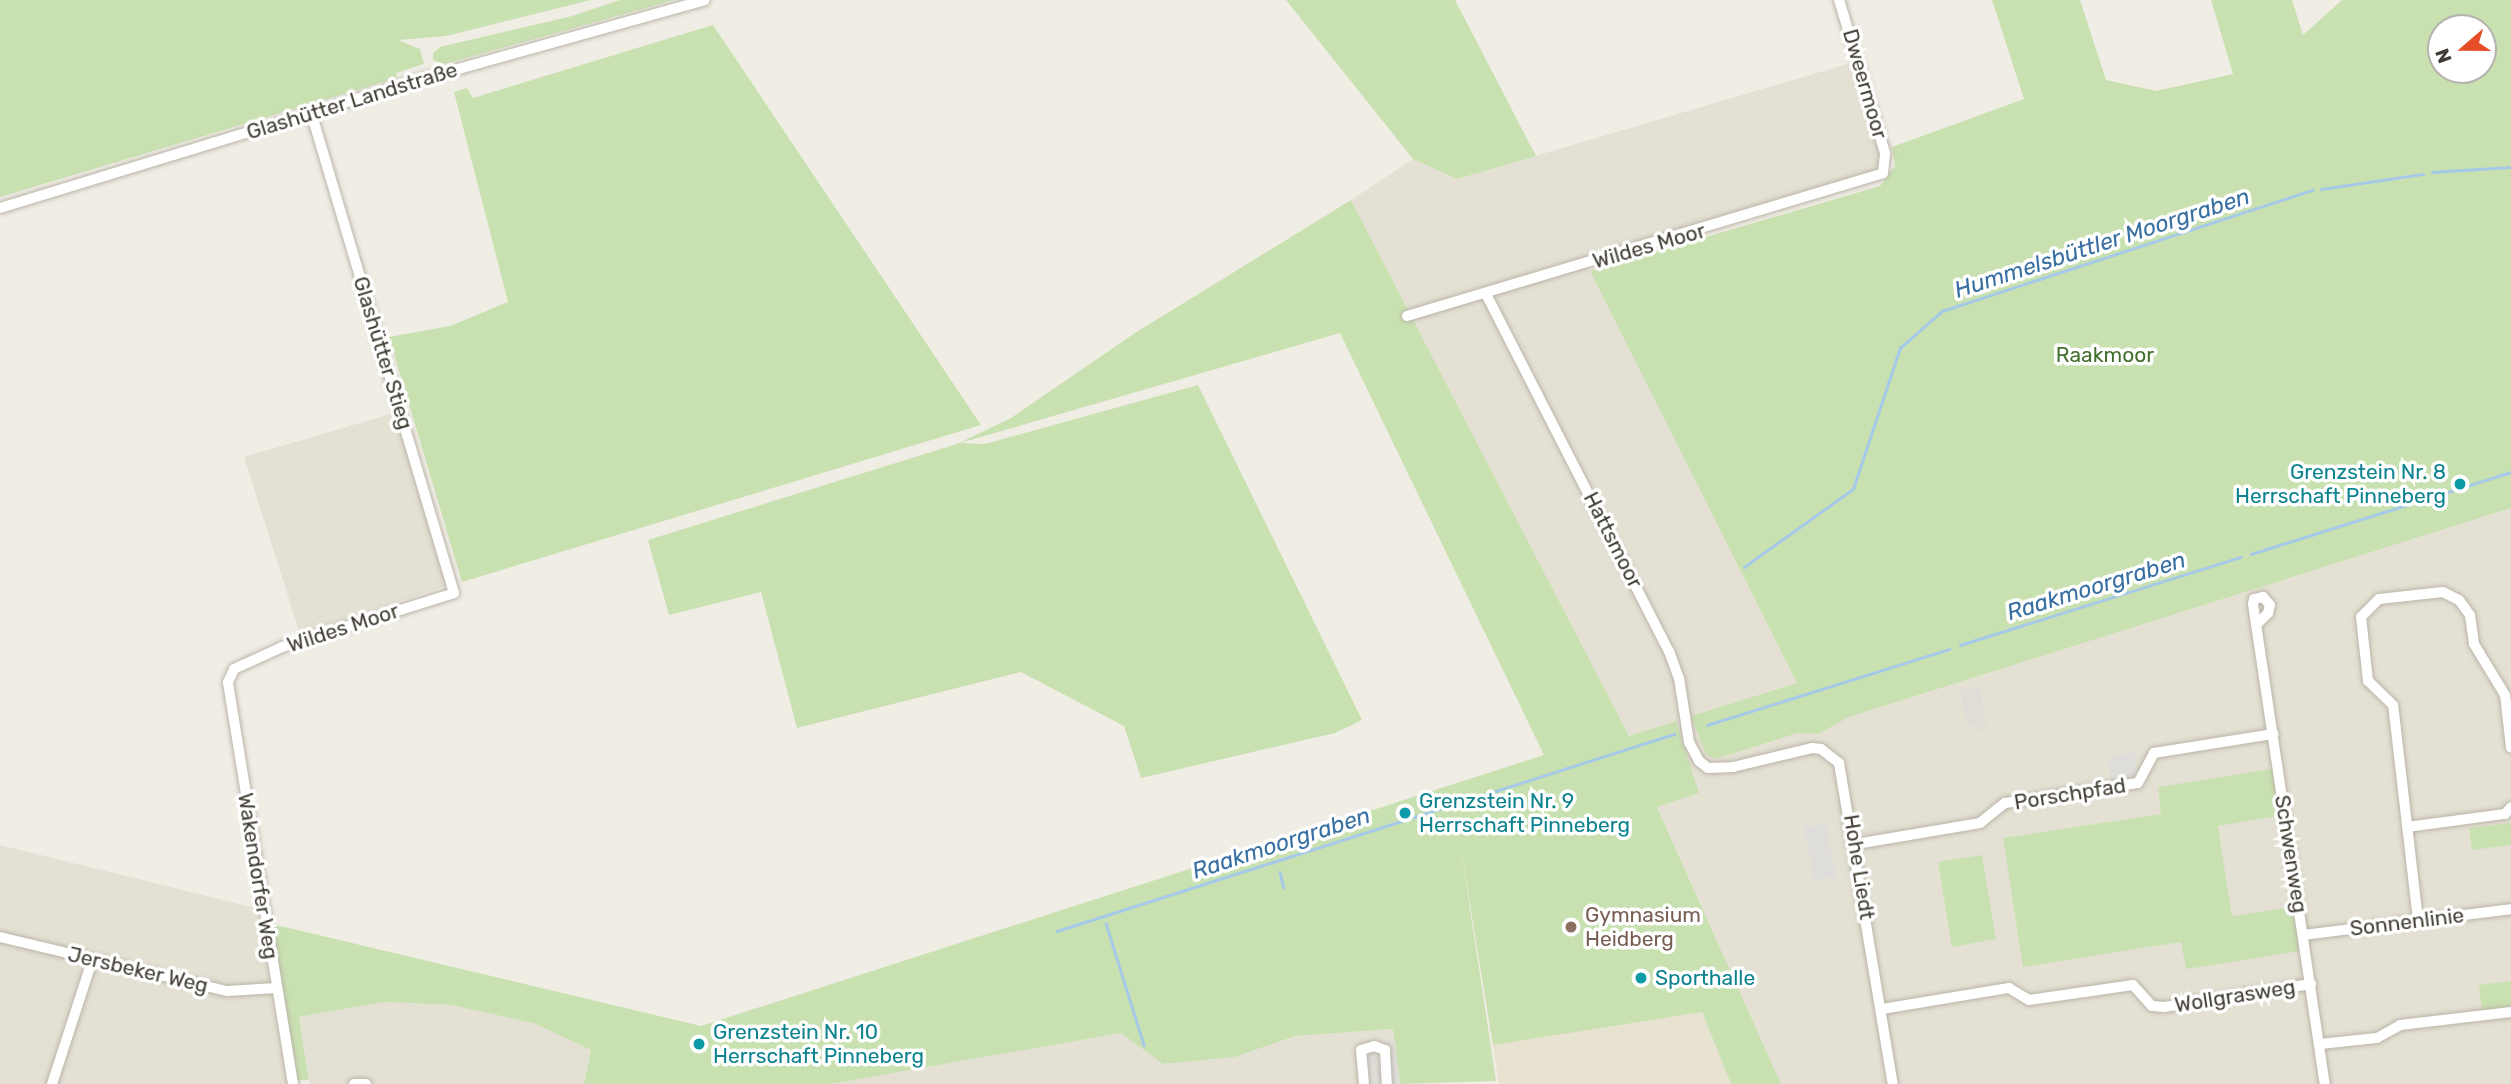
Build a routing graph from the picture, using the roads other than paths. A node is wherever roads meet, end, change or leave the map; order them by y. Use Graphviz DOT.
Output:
graph roads {
  1 [pos="705,0"];
  2 [pos="1839,0"];
  3 [pos="311,112"];
  4 [pos="1886,168"];
  5 [pos="0,208"];
  6 [pos="1486,294"];
  7 [pos="1407,316"];
  8 [pos="454,593"];
  9 [pos="2256,625"];
  10 [pos="234,669"];
  11 [pos="2273,734"];
  12 [pos="2511,748"];
  13 [pos="1733,767"];
  14 [pos="2511,807"];
  15 [pos="2407,827"];
  16 [pos="1856,844"];
  17 [pos="2511,909"];
  18 [pos="2418,920"];
  19 [pos="2303,935"];
  20 [pos="0,937"];
  21 [pos="92,961"];
  22 [pos="2311,984"];
  23 [pos="276,988"];
  24 [pos="1882,1009"];
  25 [pos="2511,1012"];
  26 [pos="2319,1044"];
  27 [pos="52,1084"];
  28 [pos="293,1084"];
  29 [pos="354,1084"];
  30 [pos="366,1084"];
  31 [pos="1364,1084"];
  32 [pos="1387,1084"];
  33 [pos="1894,1084"];
  34 [pos="2325,1084"];
  1 -- 3 [label="street, Glashütter Landstraße"];
  2 -- 4 [label="street, Dweermoor"];
  3 -- 5 [label="street, Glashütter Landstraße"];
  3 -- 8 [label="street, Glashütter Stieg"];
  4 -- 6 [label="street, Wildes Moor"];
  6 -- 7 [label="street, Wildes Moor"];
  6 -- 13 [label="street, Hattsmoor"];
  8 -- 10 [label="street, Wildes Moor"];
  9 -- 11 [label="street, Schwenweg"];
  10 -- 23 [label="street, Wakendorfer Weg"];
  11 -- 16 [label="street, Porschpfad"];
  11 -- 19 [label="street, Schwenweg"];
  12 -- 15 [label="street"];
  13 -- 16 [label="street, Hohe Liedt"];
  14 -- 15 [label="street"];
  15 -- 18 [label="street"];
  16 -- 24 [label="street, Hohe Liedt"];
  17 -- 18 [label="street, Sonnenlinie"];
  18 -- 19 [label="street, Sonnenlinie"];
  19 -- 22 [label="street, Schwenweg"];
  20 -- 21 [label="street, Jersbeker Weg"];
  21 -- 23 [label="street, Jersbeker Weg"];
  21 -- 27 [label="street"];
  22 -- 24 [label="street, Wollgrasweg"];
  22 -- 26 [label="street, Schwenweg"];
  23 -- 28 [label="street, Wakendorfer Weg"];
  24 -- 33 [label="street, Hohe Liedt"];
  25 -- 26 [label="street"];
  26 -- 34 [label="street, Schwenweg"];
  29 -- 30 [label="street"];
  31 -- 32 [label="street"];
}
